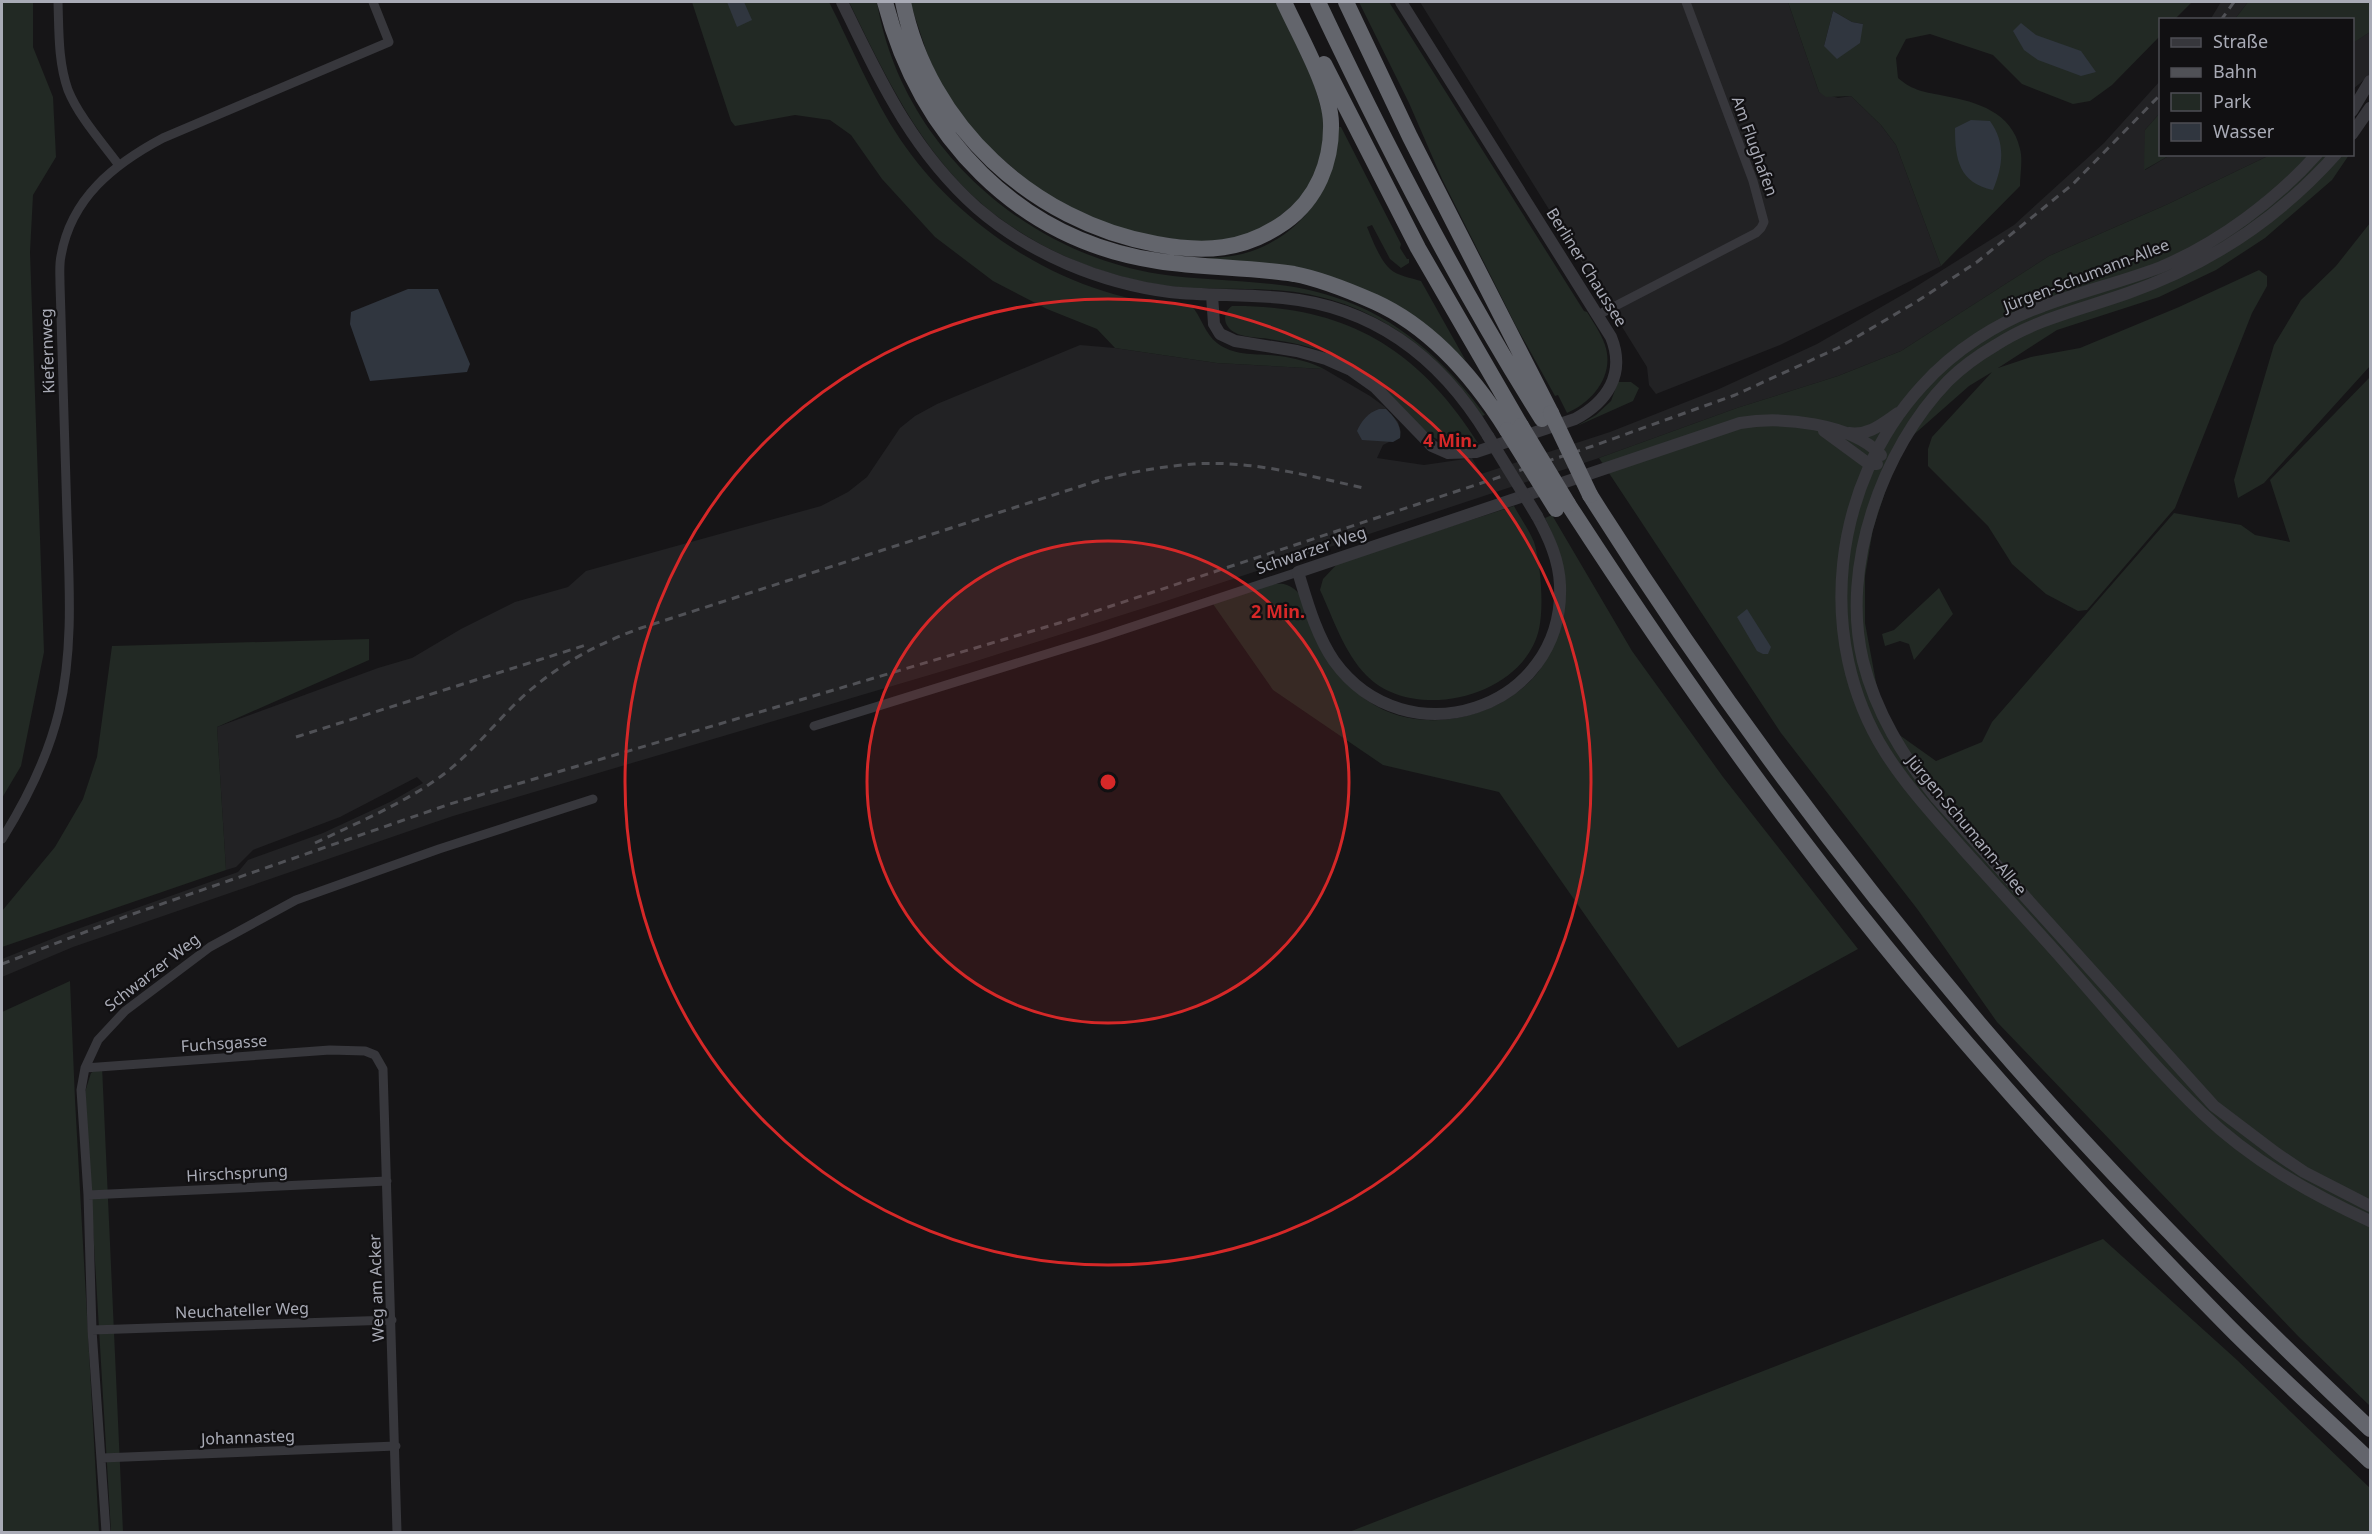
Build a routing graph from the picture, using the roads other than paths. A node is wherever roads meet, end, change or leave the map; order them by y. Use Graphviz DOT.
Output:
graph roads {
  1 [pos="58,2"];
  2 [pos="373,2"];
  3 [pos="842,2"];
  4 [pos="885,2"];
  5 [pos="903,2"];
  6 [pos="1284,2"];
  7 [pos="1293,2"];
  8 [pos="1318,2"];
  9 [pos="1346,2"];
  10 [pos="1404,2"];
  11 [pos="1686,2"];
  12 [pos="2368,85"];
  13 [pos="2354,108"];
  14 [pos="2370,108"];
  15 [pos="2354,131"];
  16 [pos="2315,156"];
  17 [pos="2334,156"];
  18 [pos="118,164"];
  19 [pos="1212,295"];
  20 [pos="1598,315"];
  21 [pos="1900,412"];
  22 [pos="1547,416"];
  23 [pos="1819,427"];
  24 [pos="1514,428"];
  25 [pos="1839,431"];
  26 [pos="1877,450"];
  27 [pos="1869,464"];
  28 [pos="1890,465"];
  29 [pos="1298,572"];
  30 [pos="814,726"];
  31 [pos="592,799"];
  32 [pos="2,839"];
  33 [pos="365,1051"];
  34 [pos="85,1068"];
  35 [pos="387,1181"];
  36 [pos="88,1195"];
  37 [pos="2370,1206"];
  38 [pos="2370,1221"];
  39 [pos="392,1320"];
  40 [pos="92,1330"];
  41 [pos="2370,1429"];
  42 [pos="396,1446"];
  43 [pos="102,1458"];
  44 [pos="2370,1461"];
  45 [pos="106,1533"];
  46 [pos="397,1533"];
  1 -- 18 [label="street"];
  2 -- 18 [label="street, Kiefernweg"];
  3 -- 19 [label="street"];
  4 -- 24 [label="highway"];
  5 -- 6 [label="highway"];
  7 -- 24 [label="highway"];
  8 -- 22 [label="highway"];
  9 -- 22 [label="highway"];
  10 -- 20 [label="street, Berliner Chaussee"];
  11 -- 20 [label="street, Am Flughafen"];
  12 -- 13 [label="street"];
  14 -- 15 [label="street"];
  16 -- 21 [label="street, Jürgen-Schumann-Allee"];
  17 -- 28 [label="street, Jürgen-Schumann-Allee"];
  18 -- 32 [label="street, Kiefernweg"];
  19 -- 20 [label="street, Berliner Chaussee"];
  19 -- 29 [label="street, bridge"];
  21 -- 25 [label="street"];
  21 -- 26 [label="street, Jürgen-Schumann-Allee"];
  22 -- 41 [label="highway, bridge"];
  23 -- 25 [label="street, Schwarzer Weg"];
  23 -- 27 [label="street, Schwarzer Weg"];
  23 -- 29 [label="street, Schwarzer Weg"];
  24 -- 44 [label="highway, bridge"];
  25 -- 26 [label="street, Schwarzer Weg"];
  26 -- 27 [label="street, Jürgen-Schumann-Allee"];
  26 -- 28 [label="street, Schwarzer Weg"];
  27 -- 28 [label="street"];
  27 -- 38 [label="street, Jürgen-Schumann-Allee"];
  28 -- 37 [label="street, Jürgen-Schumann-Allee"];
  29 -- 30 [label="street, Schwarzer Weg"];
  31 -- 34 [label="street, Schwarzer Weg"];
  33 -- 34 [label="street, Fuchsgasse"];
  33 -- 35 [label="street, Weg am Acker"];
  34 -- 36 [label="street, Schwarzer Weg"];
  35 -- 36 [label="street, Hirschsprung"];
  35 -- 39 [label="street, Weg am Acker"];
  36 -- 40 [label="street, Schwarzer Weg"];
  39 -- 40 [label="street, Neuchateller Weg"];
  39 -- 42 [label="street, Weg am Acker"];
  40 -- 43 [label="street, Schwarzer Weg"];
  42 -- 43 [label="street, Johannasteg"];
  42 -- 46 [label="street, Weg am Acker"];
  43 -- 45 [label="street, Schwarzer Weg"];
}
